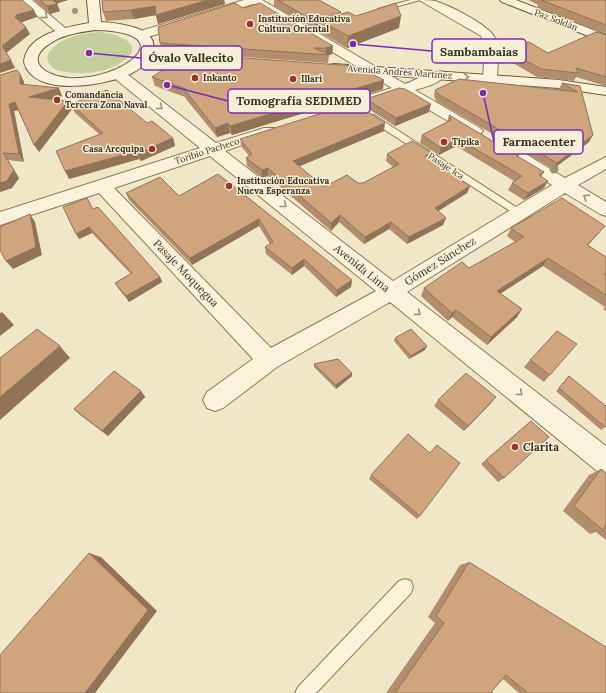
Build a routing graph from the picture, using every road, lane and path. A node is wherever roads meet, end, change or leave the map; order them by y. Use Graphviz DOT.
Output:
graph roads {
  1 [pos="25,0"];
  2 [pos="93,0"];
  3 [pos="255,0"];
  4 [pos="416,0"];
  5 [pos="425,0"];
  6 [pos="506,0"];
  7 [pos="372,12"];
  8 [pos="344,21"];
  9 [pos="95,26"];
  10 [pos="64,32"];
  11 [pos="310,33"];
  12 [pos="140,35"];
  13 [pos="606,39"];
  14 [pos="145,55"];
  15 [pos="208,59"];
  16 [pos="318,67"];
  17 [pos="32,68"];
  18 [pos="372,70"];
  19 [pos="18,73"];
  20 [pos="118,74"];
  21 [pos="438,75"];
  22 [pos="490,78"];
  23 [pos="403,89"];
  24 [pos="606,91"];
  25 [pos="360,109"];
  26 [pos="309,119"];
  27 [pos="287,126"];
  28 [pos="484,137"];
  29 [pos="213,148"];
  30 [pos="504,149"];
  31 [pos="606,162"];
  32 [pos="102,185"];
  33 [pos="565,185"];
  34 [pos="606,210"];
  35 [pos="519,213"];
  36 [pos="0,220"];
  37 [pos="391,292"];
  38 [pos="269,360"];
  39 [pos="215,400"];
  40 [pos="606,462"];
  41 [pos="405,587"];
  42 [pos="304,693"];
  1 -- 10 [label="street, one-way"];
  2 -- 9 [label="street"];
  3 -- 11 [label="street"];
  3 -- 12 [label="street"];
  4 -- 7 [label="lane"];
  5 -- 22 [label="street"];
  6 -- 13 [label="street, Paz Soldán"];
  8 -- 11 [label="lane"];
  9 -- 10 [label="street"];
  9 -- 12 [label="street"];
  10 -- 17 [label="street"];
  11 -- 18 [label="street"];
  12 -- 14 [label="street"];
  14 -- 15 [label="street"];
  14 -- 20 [label="street"];
  16 -- 18 [label="street, Avenida Andrés Martínez"];
  17 -- 19 [label="street"];
  17 -- 20 [label="street"];
  18 -- 21 [label="street, Avenida Andrés Martínez"];
  18 -- 23 [label="street"];
  20 -- 29 [label="street, Avenida Lima, one-way"];
  21 -- 22 [label="street, Avenida Andrés Martínez, one-way"];
  21 -- 23 [label="street"];
  22 -- 24 [label="street, Avenida Andrés Martínez"];
  23 -- 25 [label="street"];
  23 -- 28 [label="street"];
  25 -- 26 [label="street"];
  25 -- 35 [label="lane, Pasaje Ica"];
  27 -- 29 [label="street, Toribio Pacheco"];
  29 -- 32 [label="street, Toribio Pacheco"];
  29 -- 37 [label="street, Avenida Lima, one-way"];
  30 -- 33 [label="street"];
  31 -- 33 [label="street, Gómez Sánchez"];
  32 -- 36 [label="street, Toribio Pacheco"];
  32 -- 38 [label="street, Pasaje Moquegua"];
  34 -- 33 [label="street, one-way"];
  33 -- 35 [label="street, Gómez Sánchez"];
  35 -- 37 [label="street, Gómez Sánchez"];
  37 -- 38 [label="street, Gómez Sánchez"];
  37 -- 40 [label="street, Avenida Lima, one-way"];
  38 -- 39 [label="street, Gómez Sánchez"];
  41 -- 42 [label="lane"];
}
